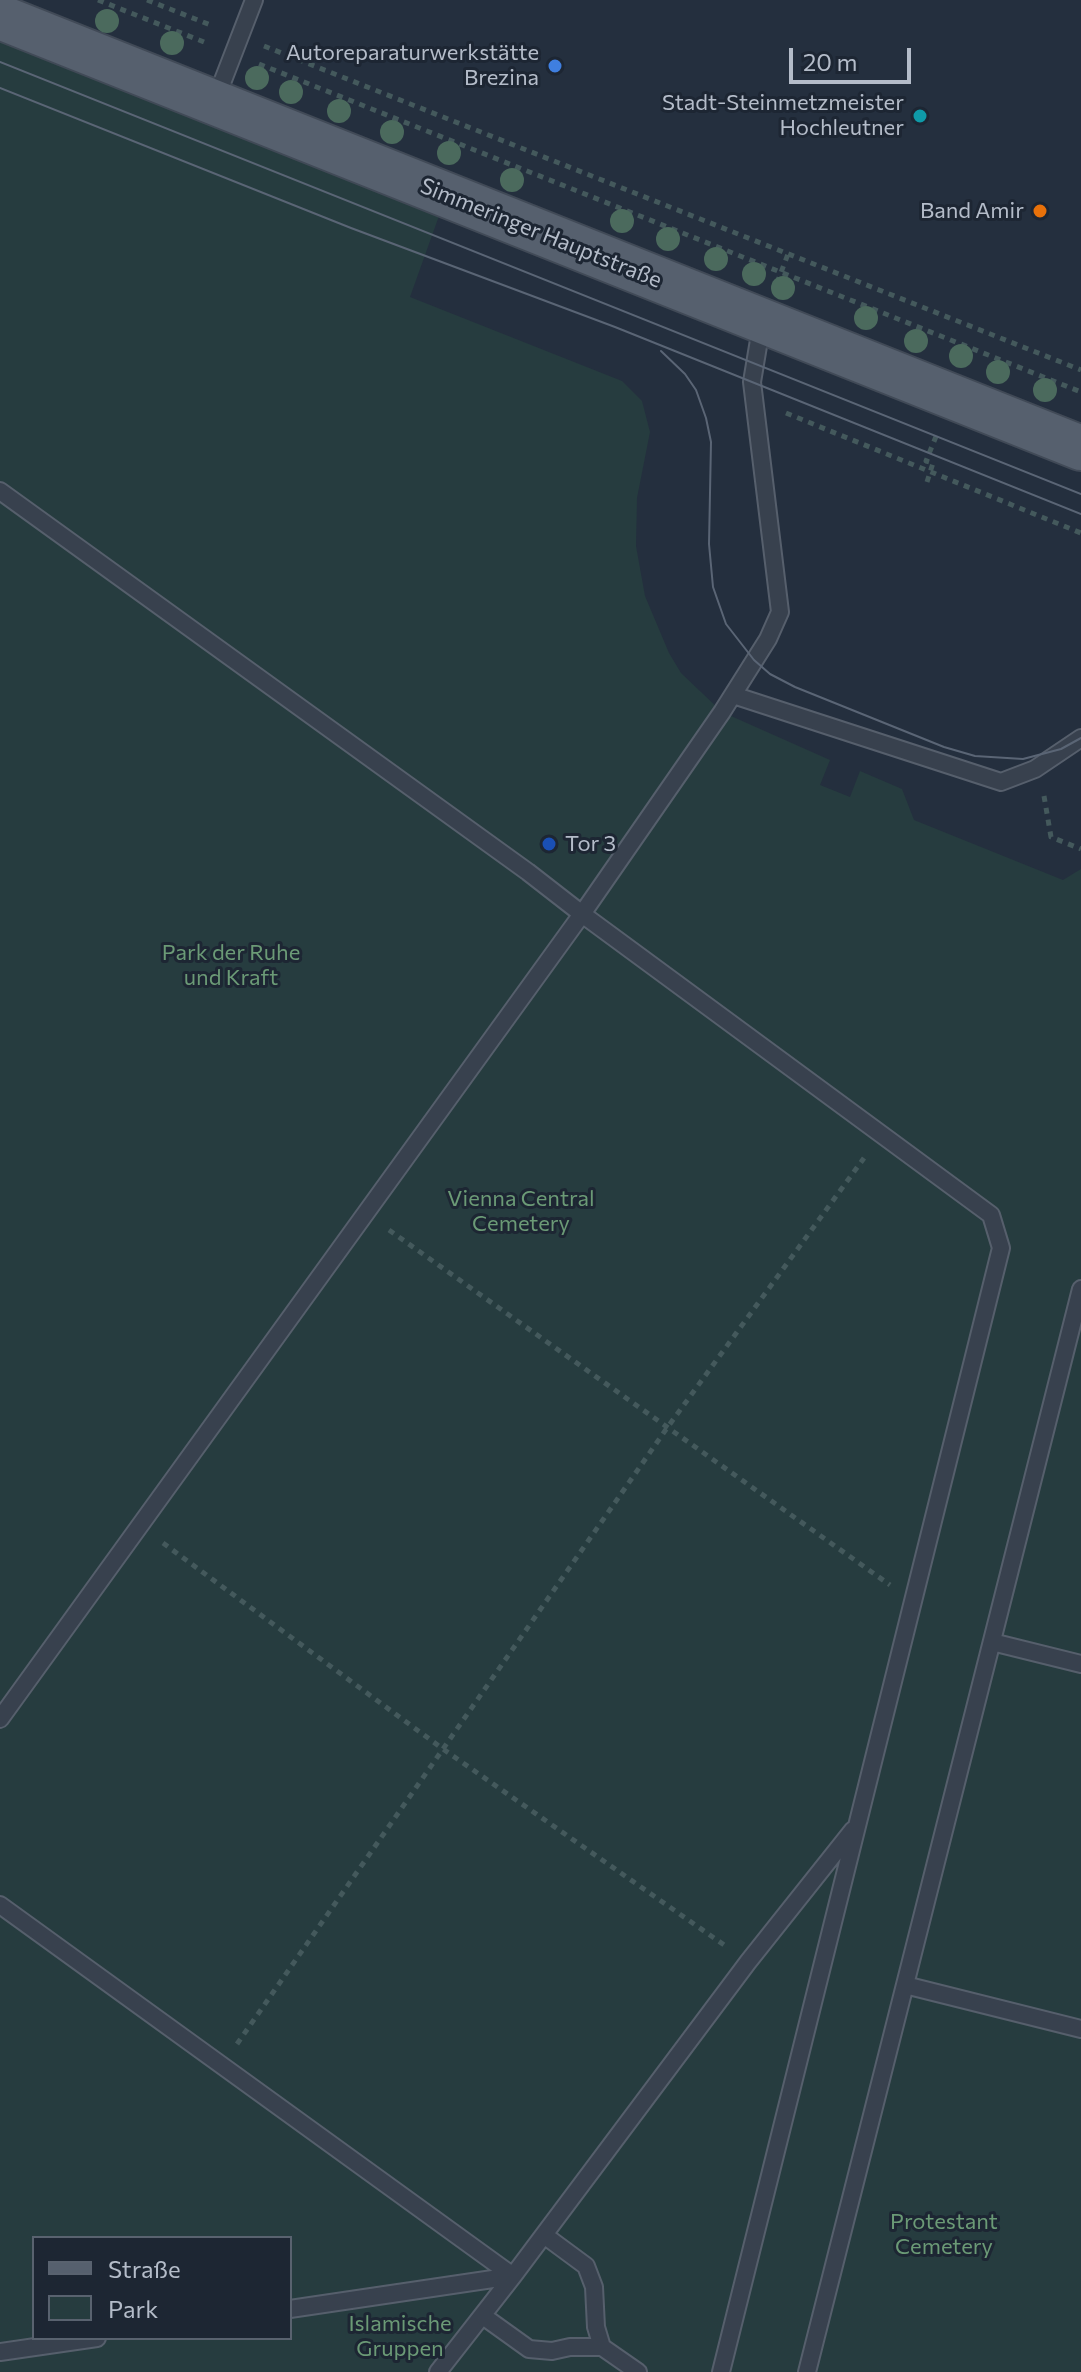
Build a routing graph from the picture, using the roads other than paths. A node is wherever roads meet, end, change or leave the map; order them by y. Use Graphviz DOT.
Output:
graph roads {
  1 [pos="254,0"];
  2 [pos="0,17"];
  3 [pos="215,102"];
  4 [pos="763,321"];
  5 [pos="1081,448"];
  6 [pos="0,491"];
  7 [pos="733,695"];
  8 [pos="1081,738"];
  9 [pos="582,914"];
  10 [pos="1081,1289"];
  11 [pos="992,1642"];
  12 [pos="1081,1664"];
  13 [pos="0,1719"];
  14 [pos="856,1825"];
  15 [pos="0,1905"];
  16 [pos="905,1985"];
  17 [pos="1081,2029"];
  18 [pos="544,2235"];
  19 [pos="513,2276"];
  20 [pos="292,2309"];
  21 [pos="483,2316"];
  22 [pos="83,2340"];
  23 [pos="602,2347"];
  24 [pos="0,2352"];
  25 [pos="438,2372"];
  26 [pos="638,2372"];
  27 [pos="721,2372"];
  28 [pos="807,2372"];
  1 -- 3 [label="lane"];
  2 -- 3 [label="main road, Simmeringer Hauptstraße"];
  3 -- 4 [label="main road, Simmeringer Hauptstraße"];
  4 -- 5 [label="main road, Simmeringer Hauptstraße"];
  4 -- 7 [label="lane"];
  6 -- 9 [label="lane"];
  7 -- 8 [label="lane"];
  7 -- 9 [label="lane"];
  9 -- 13 [label="lane"];
  9 -- 14 [label="lane"];
  10 -- 11 [label="lane"];
  11 -- 12 [label="lane"];
  11 -- 16 [label="lane"];
  14 -- 18 [label="lane"];
  14 -- 27 [label="lane"];
  15 -- 19 [label="lane"];
  16 -- 17 [label="lane"];
  16 -- 28 [label="lane"];
  18 -- 19 [label="lane"];
  18 -- 23 [label="lane"];
  19 -- 20 [label="lane"];
  19 -- 21 [label="lane"];
  21 -- 23 [label="lane"];
  21 -- 25 [label="lane"];
  22 -- 24 [label="lane"];
  23 -- 26 [label="lane"];
}
